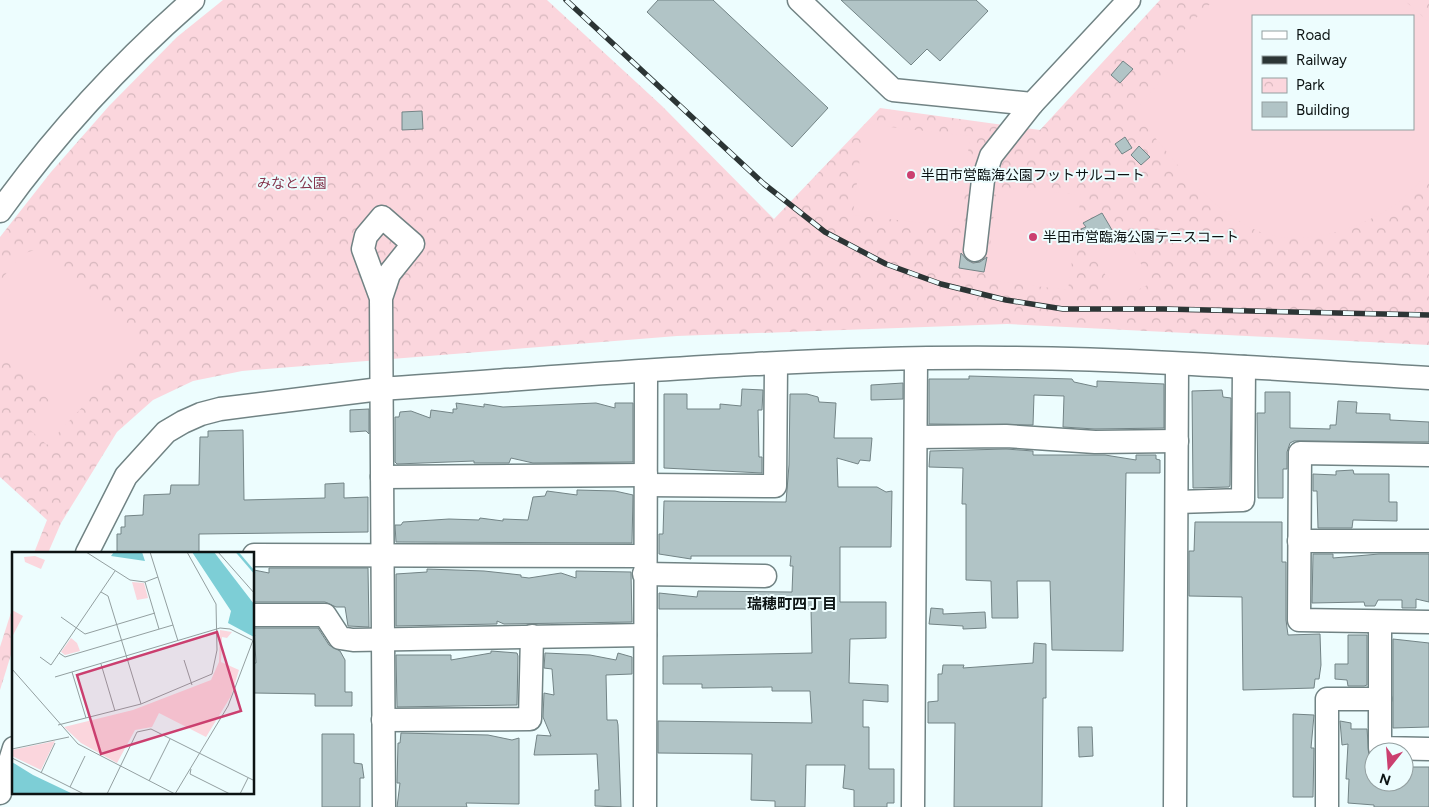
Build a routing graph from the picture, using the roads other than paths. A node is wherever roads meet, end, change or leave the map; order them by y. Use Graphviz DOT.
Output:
graph roads {
  1 [pos="193,0"];
  2 [pos="799,0"];
  3 [pos="1129,0"];
  4 [pos="1032,104"];
  5 [pos="0,211"];
  6 [pos="975,250"];
  7 [pos="366,260"];
  8 [pos="396,264"];
  9 [pos="381,298"];
  10 [pos="916,359"];
  11 [pos="776,364"];
  12 [pos="1177,364"];
  13 [pos="1244,367"];
  14 [pos="646,372"];
  15 [pos="1429,378"];
  16 [pos="380,388"];
  17 [pos="916,437"];
  18 [pos="1177,441"];
  19 [pos="1429,455"];
  20 [pos="382,477"];
  21 [pos="646,480"];
  22 [pos="1177,502"];
  23 [pos="1299,541"];
  24 [pos="1429,541"];
  25 [pos="88,552"];
  26 [pos="255,555"];
  27 [pos="381,556"];
  28 [pos="644,565"];
  29 [pos="765,576"];
  30 [pos="255,615"];
  31 [pos="1380,622"];
  32 [pos="1429,622"];
  33 [pos="645,635"];
  34 [pos="532,636"];
  35 [pos="383,638"];
  36 [pos="1380,699"];
  37 [pos="383,720"];
  38 [pos="1429,749"];
  39 [pos="12,754"];
  40 [pos="0,793"];
  41 [pos="384,807"];
  42 [pos="645,807"];
  43 [pos="913,807"];
  44 [pos="1175,807"];
  45 [pos="1327,807"];
  1 -- 5 [label="street"];
  2 -- 4 [label="street"];
  3 -- 4 [label="street"];
  4 -- 6 [label="street"];
  7 -- 8 [label="street"];
  7 -- 8 [label="street"];
  7 -- 9 [label="street"];
  8 -- 9 [label="street"];
  9 -- 16 [label="street"];
  10 -- 11 [label="street"];
  10 -- 12 [label="street"];
  10 -- 17 [label="street"];
  11 -- 14 [label="street"];
  11 -- 21 [label="street"];
  12 -- 13 [label="street"];
  12 -- 18 [label="street"];
  13 -- 15 [label="street"];
  13 -- 22 [label="street"];
  14 -- 16 [label="street"];
  14 -- 21 [label="street"];
  16 -- 20 [label="street"];
  16 -- 25 [label="street"];
  17 -- 18 [label="street"];
  17 -- 43 [label="street"];
  18 -- 22 [label="street"];
  19 -- 23 [label="street"];
  20 -- 21 [label="street"];
  20 -- 27 [label="street"];
  21 -- 28 [label="street"];
  22 -- 44 [label="street"];
  23 -- 24 [label="street"];
  23 -- 31 [label="street"];
  26 -- 27 [label="street"];
  27 -- 28 [label="street"];
  27 -- 35 [label="street"];
  28 -- 29 [label="street"];
  28 -- 33 [label="street"];
  30 -- 35 [label="street"];
  31 -- 32 [label="street"];
  31 -- 36 [label="street"];
  33 -- 34 [label="street"];
  33 -- 42 [label="street"];
  34 -- 35 [label="street"];
  34 -- 37 [label="street"];
  35 -- 37 [label="street"];
  36 -- 38 [label="street"];
  36 -- 45 [label="street"];
  37 -- 41 [label="street"];
  39 -- 40 [label="street"];
}
